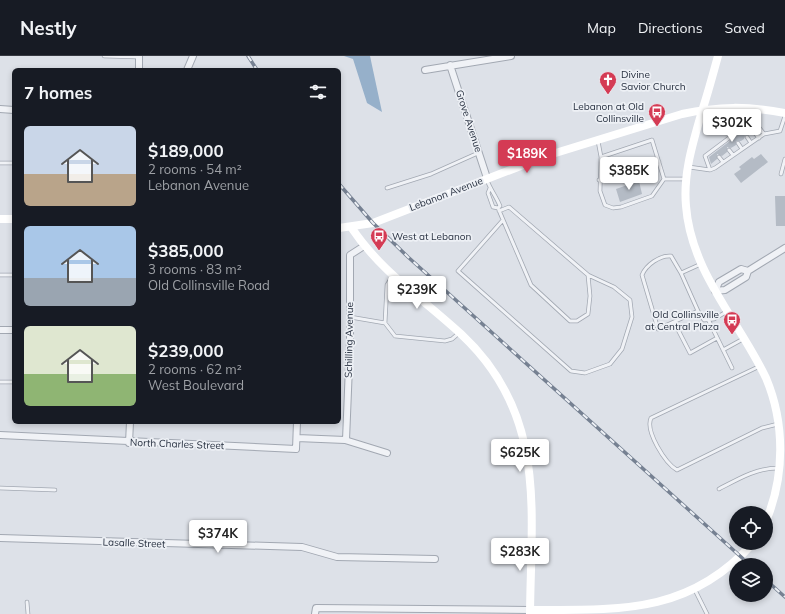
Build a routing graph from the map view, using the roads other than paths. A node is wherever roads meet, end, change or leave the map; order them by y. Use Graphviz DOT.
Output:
graph roads {
  1 [pos="104,56"];
  2 [pos="193,56"];
  3 [pos="511,56"];
  4 [pos="718,56"];
  5 [pos="139,57"];
  6 [pos="450,65"];
  7 [pos="139,68"];
  8 [pos="188,68"];
  9 [pos="425,70"];
  10 [pos="0,109"];
  11 [pos="703,109"];
  12 [pos="12,110"];
  13 [pos="785,115"];
  14 [pos="781,128"];
  15 [pos="785,129"];
  16 [pos="754,132"];
  17 [pos="764,134"];
  18 [pos="747,137"];
  19 [pos="759,138"];
  20 [pos="597,139"];
  21 [pos="738,143"];
  22 [pos="751,143"];
  23 [pos="742,149"];
  24 [pos="729,150"];
  25 [pos="479,153"];
  26 [pos="733,155"];
  27 [pos="601,157"];
  28 [pos="720,157"];
  29 [pos="785,159"];
  30 [pos="659,162"];
  31 [pos="724,162"];
  32 [pos="0,163"];
  33 [pos="12,164"];
  34 [pos="687,167"];
  35 [pos="710,170"];
  36 [pos="781,174"];
  37 [pos="487,178"];
  38 [pos="664,179"];
  39 [pos="686,179"];
  40 [pos="599,180"];
  41 [pos="387,188"];
  42 [pos="490,188"];
  43 [pos="498,210"];
  44 [pos="0,219"];
  45 [pos="12,219"];
  46 [pos="503,220"];
  47 [pos="351,227"];
  48 [pos="341,228"];
  49 [pos="364,246"];
  50 [pos="785,248"];
  51 [pos="701,264"];
  52 [pos="748,271"];
  53 [pos="681,273"];
  54 [pos="0,275"];
  55 [pos="12,275"];
  56 [pos="588,275"];
  57 [pos="392,276"];
  58 [pos="715,291"];
  59 [pos="698,311"];
  60 [pos="727,311"];
  61 [pos="350,317"];
  62 [pos="708,320"];
  63 [pos="674,322"];
  64 [pos="385,323"];
  65 [pos="0,330"];
  66 [pos="12,330"];
  67 [pos="460,332"];
  68 [pos="717,338"];
  69 [pos="743,339"];
  70 [pos="723,350"];
  71 [pos="760,366"];
  72 [pos="732,368"];
  73 [pos="0,382"];
  74 [pos="12,382"];
  75 [pos="780,423"];
  76 [pos="130,424"];
  77 [pos="297,424"];
  78 [pos="0,435"];
  79 [pos="297,438"];
  80 [pos="345,440"];
  81 [pos="130,443"];
  82 [pos="387,453"];
  83 [pos="782,468"];
  84 [pos="0,488"];
  85 [pos="719,489"];
  86 [pos="55,490"];
  87 [pos="772,506"];
  88 [pos="0,538"];
  89 [pos="747,550"];
  90 [pos="435,559"];
  91 [pos="696,592"];
  92 [pos="27,602"];
  93 [pos="316,611"];
  94 [pos="530,612"];
  95 [pos="28,614"];
  96 [pos="707,614"];
  1 -- 5 [label="lane"];
  2 -- 8 [label="street"];
  3 -- 6 [label="street"];
  4 -- 11 [label="street"];
  5 -- 7 [label="street"];
  6 -- 9 [label="street"];
  6 -- 25 [label="street, Grove Avenue"];
  10 -- 12 [label="street"];
  11 -- 13 [label="street, Lebanon Avenue"];
  11 -- 20 [label="street, Lebanon Avenue"];
  11 -- 34 [label="street"];
  13 -- 14 [label="lane"];
  14 -- 15 [label="lane"];
  14 -- 17 [label="lane"];
  16 -- 19 [label="lane"];
  17 -- 19 [label="lane"];
  17 -- 35 [label="lane"];
  18 -- 22 [label="lane"];
  19 -- 22 [label="lane"];
  20 -- 27 [label="lane"];
  20 -- 37 [label="street, Lebanon Avenue"];
  21 -- 23 [label="lane"];
  22 -- 23 [label="lane"];
  23 -- 26 [label="lane"];
  24 -- 26 [label="lane"];
  25 -- 37 [label="street, Grove Avenue"];
  25 -- 41 [label="lane"];
  26 -- 31 [label="lane"];
  27 -- 30 [label="lane"];
  27 -- 40 [label="lane"];
  28 -- 31 [label="lane"];
  29 -- 36 [label="lane"];
  30 -- 38 [label="lane"];
  30 -- 40 [label="lane"];
  31 -- 35 [label="lane"];
  32 -- 33 [label="lane"];
  34 -- 35 [label="lane"];
  34 -- 39 [label="street"];
  37 -- 42 [label="lane"];
  37 -- 47 [label="street, Lebanon Avenue"];
  38 -- 39 [label="lane"];
  38 -- 40 [label="lane"];
  39 -- 51 [label="street"];
  42 -- 43 [label="lane"];
  42 -- 43 [label="lane"];
  43 -- 46 [label="lane"];
  43 -- 56 [label="lane"];
  44 -- 45 [label="street"];
  46 -- 56 [label="lane"];
  46 -- 56 [label="lane"];
  47 -- 48 [label="street, Lebanon Avenue"];
  47 -- 49 [label="street"];
  49 -- 57 [label="street"];
  49 -- 61 [label="street, Schilling Avenue"];
  50 -- 52 [label="street"];
  51 -- 53 [label="lane"];
  51 -- 58 [label="street"];
  52 -- 58 [label="street"];
  52 -- 58 [label="street"];
  53 -- 59 [label="lane"];
  53 -- 63 [label="lane"];
  54 -- 55 [label="lane"];
  57 -- 64 [label="lane"];
  57 -- 67 [label="street"];
  58 -- 60 [label="street"];
  59 -- 62 [label="lane"];
  59 -- 63 [label="lane"];
  60 -- 62 [label="lane"];
  60 -- 69 [label="street"];
  61 -- 64 [label="lane"];
  61 -- 80 [label="street, Schilling Avenue"];
  62 -- 68 [label="lane"];
  63 -- 68 [label="lane"];
  64 -- 67 [label="lane"];
  65 -- 66 [label="street"];
  67 -- 94 [label="street"];
  68 -- 70 [label="lane"];
  69 -- 70 [label="lane"];
  69 -- 71 [label="street"];
  70 -- 72 [label="lane"];
  71 -- 75 [label="street"];
  71 -- 75 [label="lane"];
  73 -- 74 [label="lane"];
  75 -- 83 [label="street"];
  76 -- 81 [label="street"];
  77 -- 79 [label="street"];
  78 -- 81 [label="street, North Charles Street"];
  79 -- 80 [label="street"];
  79 -- 81 [label="street, North Charles Street"];
  80 -- 82 [label="street"];
  83 -- 85 [label="lane"];
  83 -- 87 [label="street"];
  84 -- 86 [label="lane"];
  88 -- 90 [label="street, Lasalle Street"];
  89 -- 91 [label="street"];
  91 -- 94 [label="street"];
  91 -- 96 [label="lane"];
  92 -- 95 [label="lane"];
  93 -- 94 [label="street"];
}
